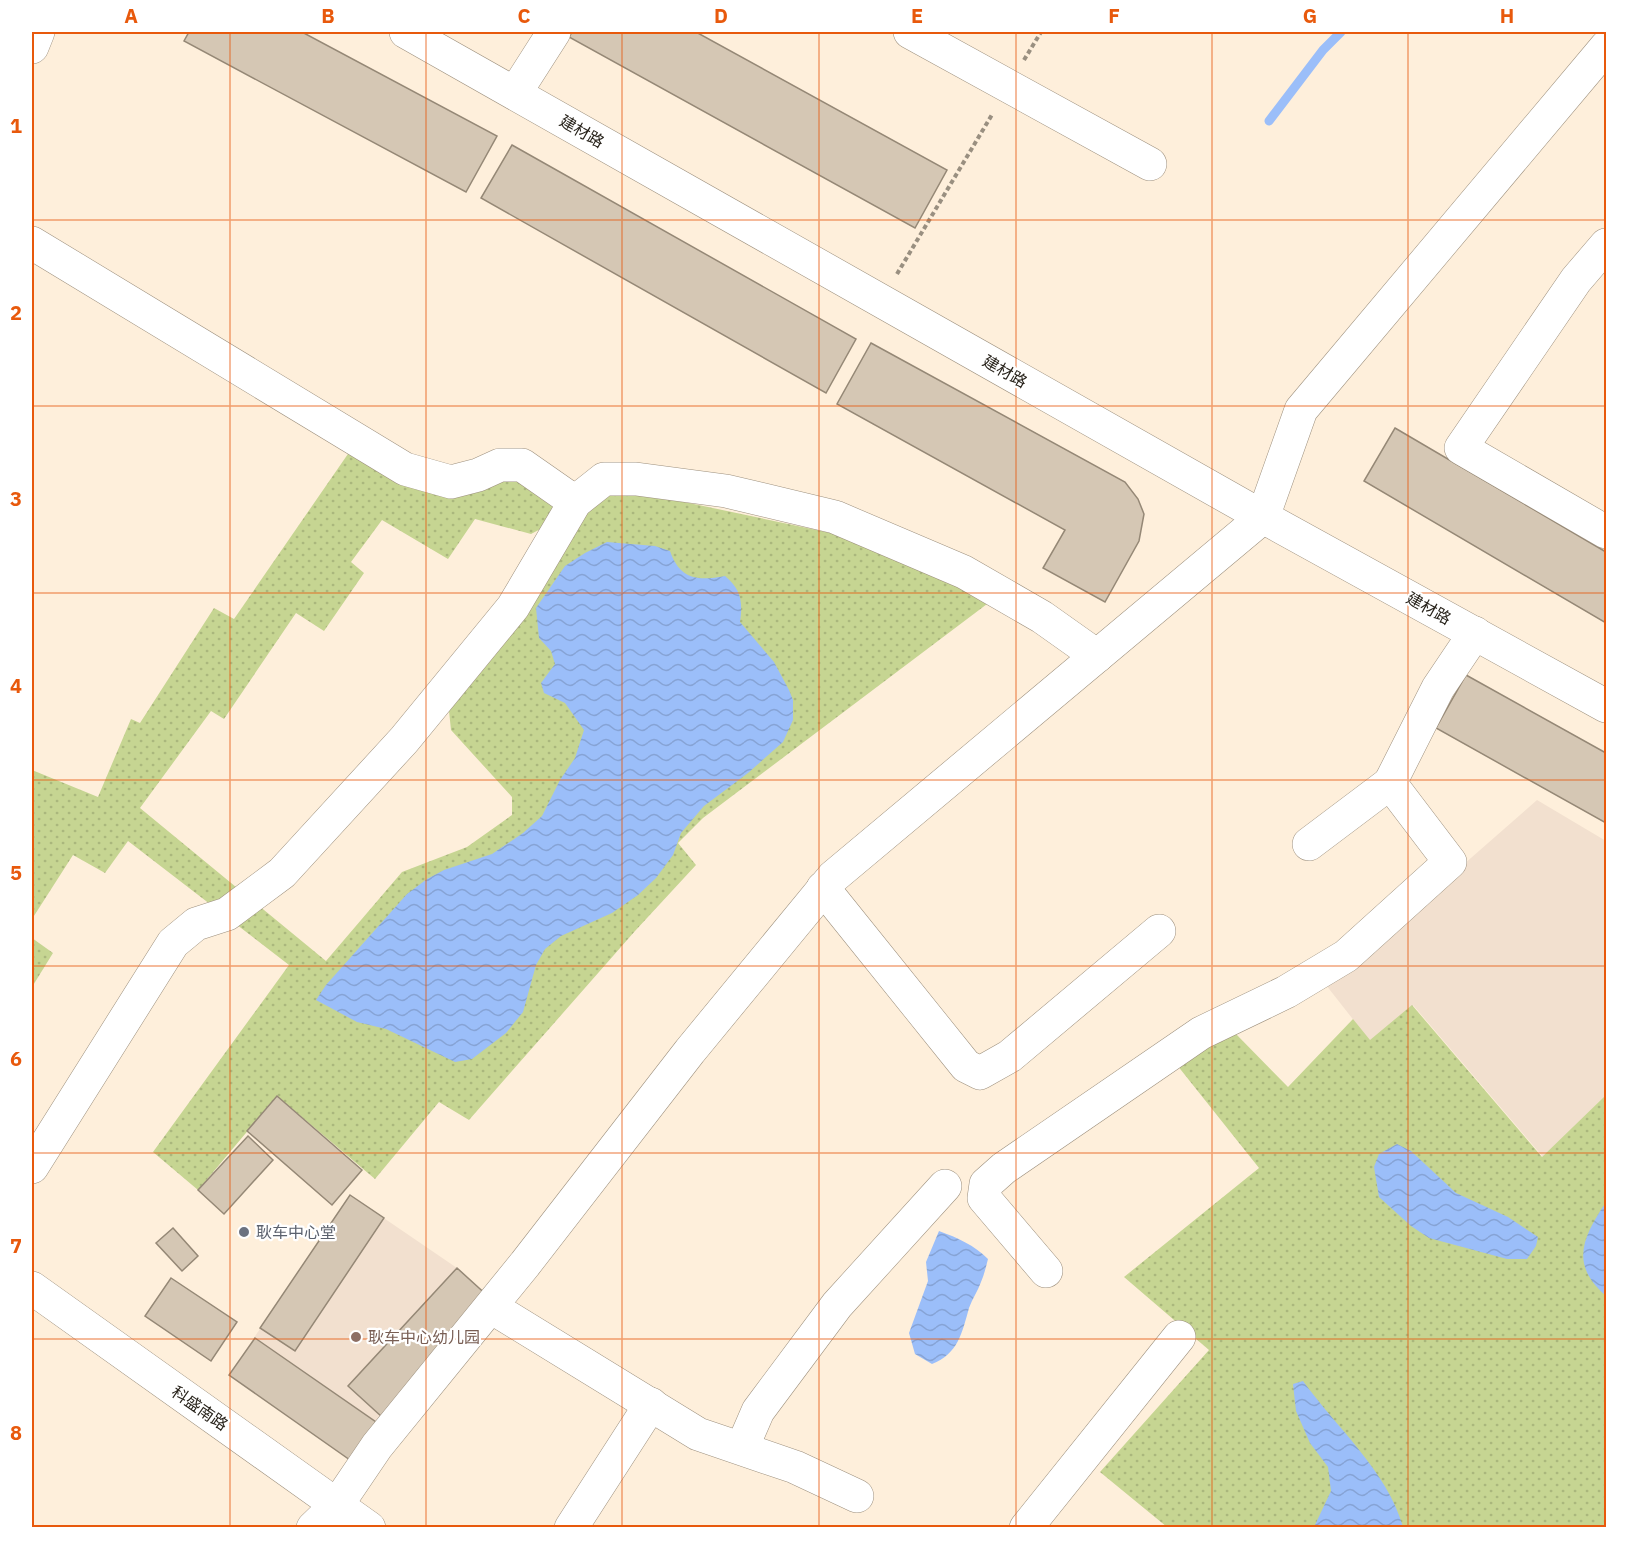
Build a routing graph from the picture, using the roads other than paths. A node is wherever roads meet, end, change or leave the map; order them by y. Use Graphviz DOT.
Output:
graph roads {
  1 [pos="38,32"];
  2 [pos="406,32"];
  3 [pos="554,32"];
  4 [pos="909,32"];
  5 [pos="32,47"];
  6 [pos="1606,47"];
  7 [pos="515,93"];
  8 [pos="1150,164"];
  9 [pos="32,243"];
  10 [pos="1606,246"];
  11 [pos="575,502"];
  12 [pos="1263,517"];
  13 [pos="1606,532"];
  14 [pos="1475,633"];
  15 [pos="1097,656"];
  16 [pos="1606,706"];
  17 [pos="1390,783"];
  18 [pos="1309,844"];
  19 [pos="823,888"];
  20 [pos="1159,931"];
  21 [pos="32,1167"];
  22 [pos="945,1186"];
  23 [pos="1046,1271"];
  24 [pos="32,1288"];
  25 [pos="491,1306"];
  26 [pos="1179,1337"];
  27 [pos="651,1404"];
  28 [pos="742,1448"];
  29 [pos="857,1496"];
  30 [pos="337,1505"];
  31 [pos="313,1527"];
  32 [pos="369,1527"];
  33 [pos="571,1527"];
  34 [pos="1026,1527"];
  1 -- 5 [label="street"];
  2 -- 7 [label="street, 建材路"];
  3 -- 7 [label="street"];
  4 -- 8 [label="street"];
  6 -- 12 [label="street"];
  7 -- 12 [label="street, 建材路"];
  9 -- 11 [label="street"];
  10 -- 13 [label="street"];
  11 -- 15 [label="street"];
  11 -- 21 [label="street"];
  12 -- 14 [label="street, 建材路"];
  12 -- 15 [label="street"];
  14 -- 16 [label="street, 建材路"];
  14 -- 17 [label="street"];
  15 -- 19 [label="street"];
  17 -- 18 [label="street"];
  17 -- 23 [label="street"];
  19 -- 20 [label="street"];
  19 -- 25 [label="street"];
  22 -- 28 [label="street"];
  24 -- 30 [label="street, 科盛南路"];
  25 -- 27 [label="street"];
  25 -- 30 [label="street"];
  26 -- 34 [label="street"];
  27 -- 28 [label="street"];
  27 -- 33 [label="street"];
  28 -- 29 [label="street"];
  30 -- 31 [label="street"];
  30 -- 32 [label="street, 科盛南路"];
}
